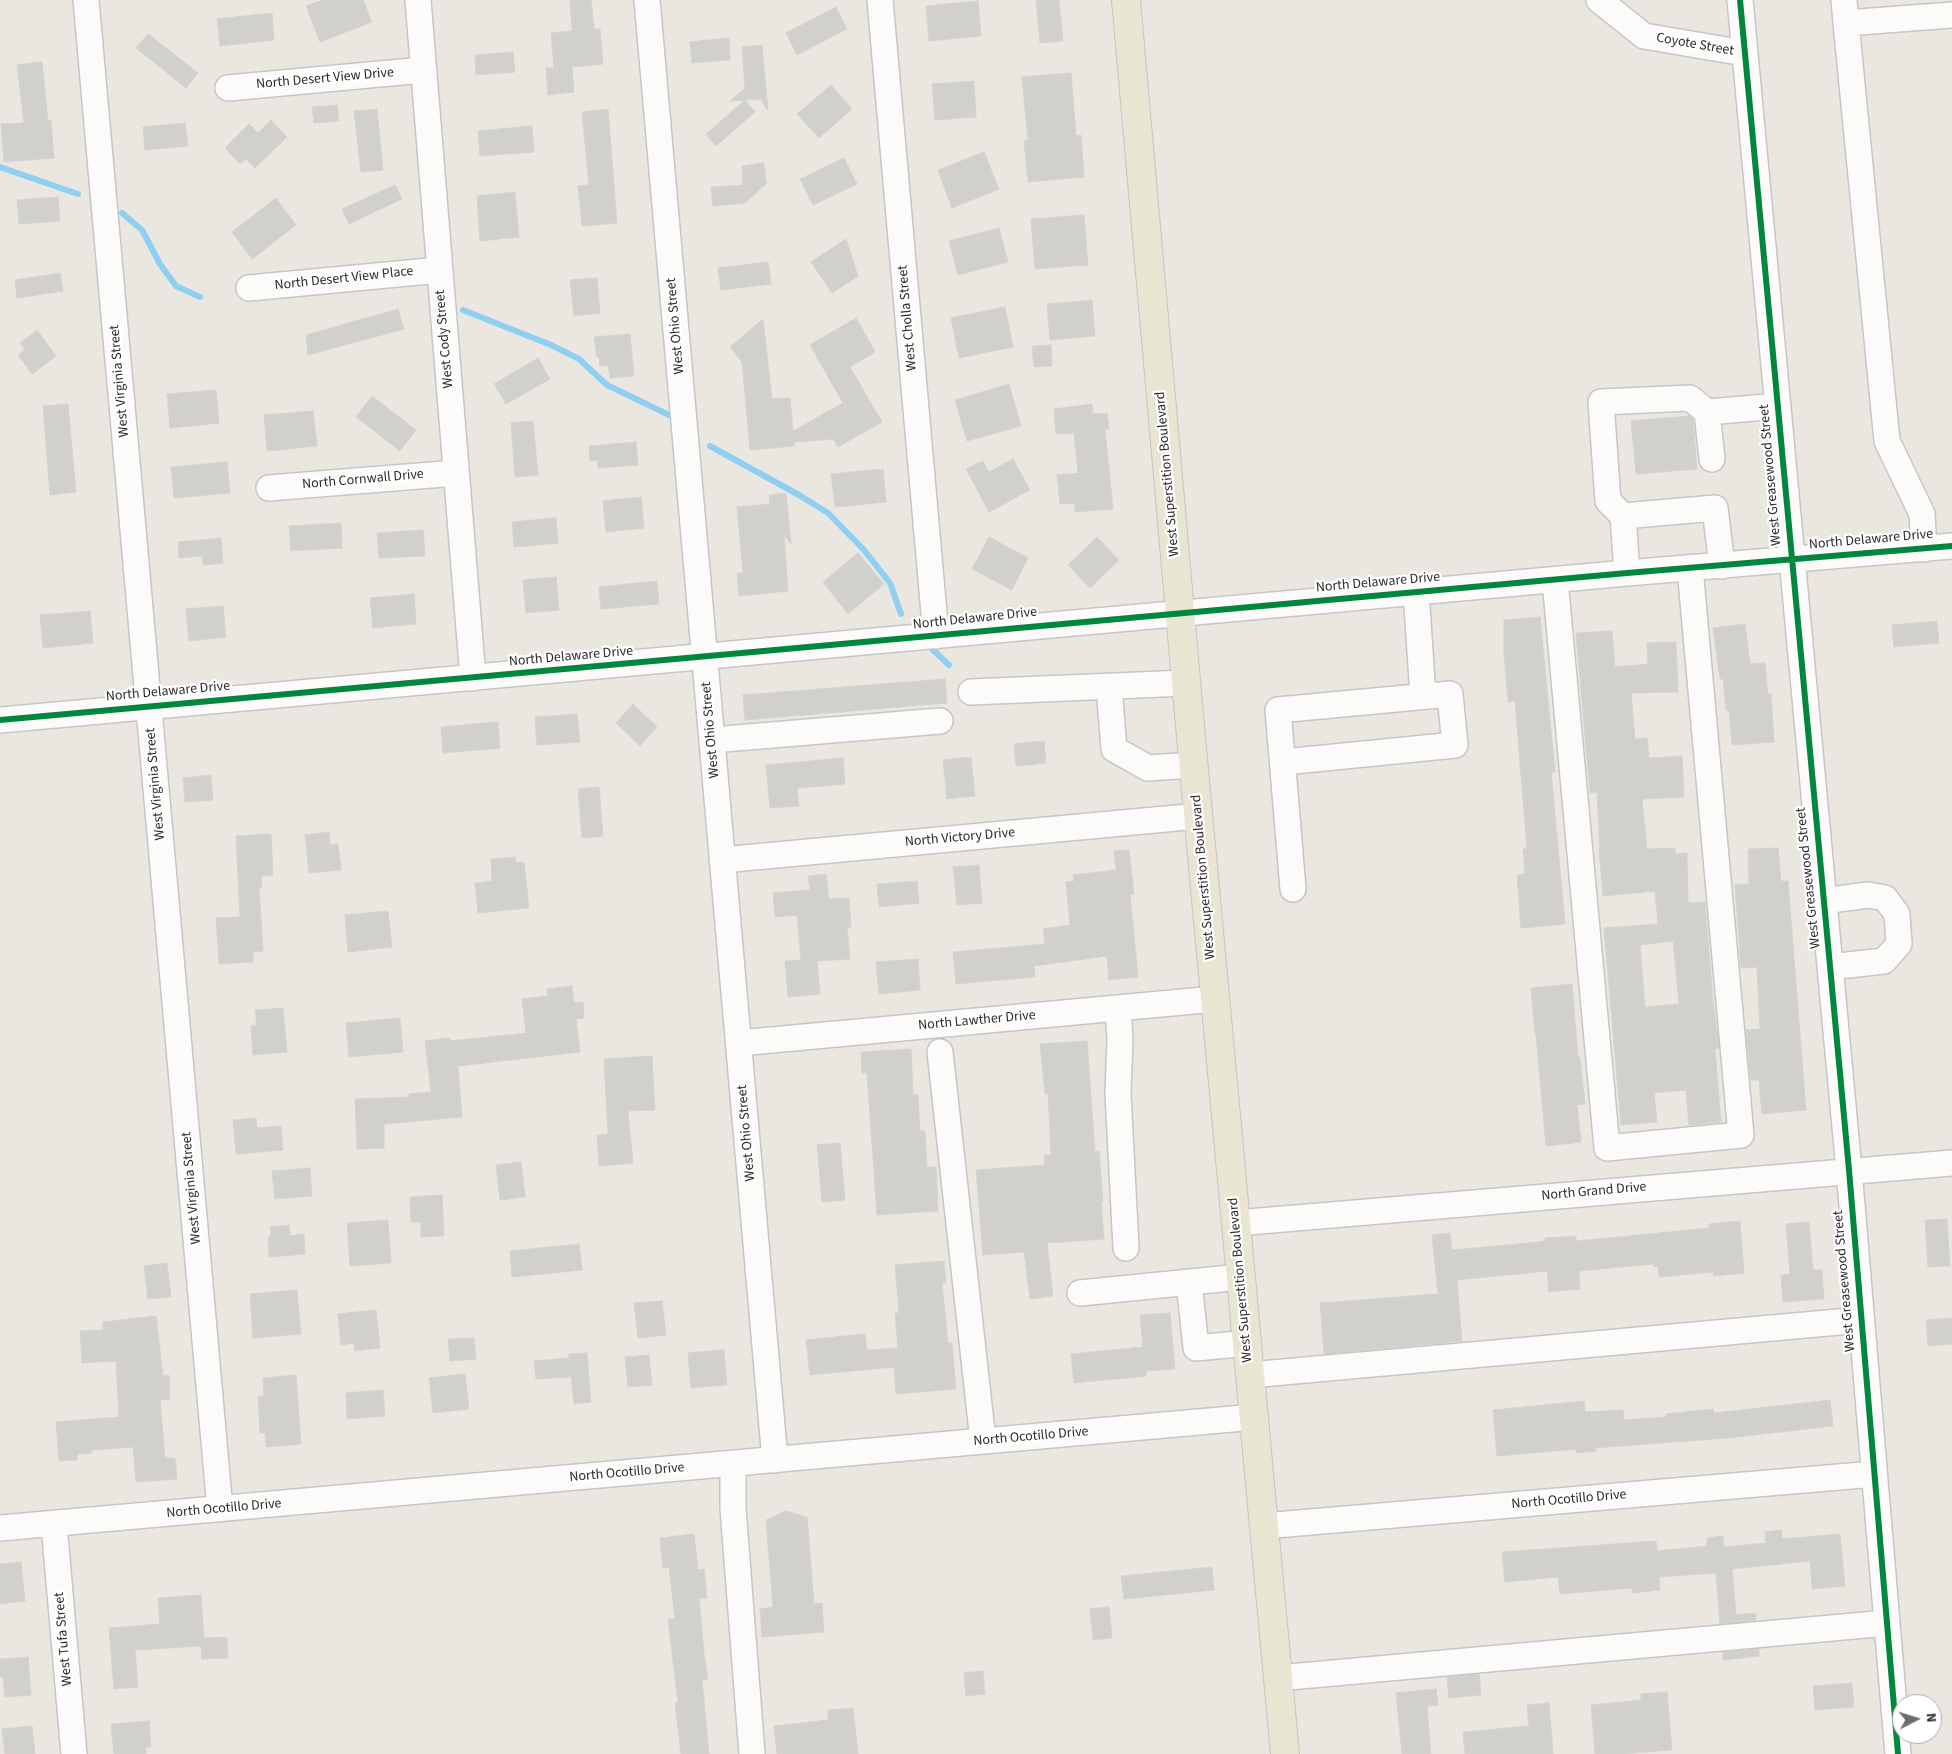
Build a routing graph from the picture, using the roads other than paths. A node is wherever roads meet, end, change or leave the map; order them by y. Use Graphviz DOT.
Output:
graph roads {
  1 [pos="86,0"];
  2 [pos="418,0"];
  3 [pos="648,0"];
  4 [pos="880,0"];
  5 [pos="1126,0"];
  6 [pos="1600,0"];
  7 [pos="1740,0"];
  8 [pos="1845,12"];
  9 [pos="1952,15"];
  10 [pos="1744,53"];
  11 [pos="423,70"];
  12 [pos="228,88"];
  13 [pos="440,270"];
  14 [pos="248,288"];
  15 [pos="1778,406"];
  16 [pos="1707,412"];
  17 [pos="1712,459"];
  18 [pos="456,472"];
  19 [pos="269,488"];
  20 [pos="1623,516"];
  21 [pos="1952,546"];
  22 [pos="1924,549"];
  23 [pos="1792,560"];
  24 [pos="1722,566"];
  25 [pos="1690,568"];
  26 [pos="1627,573"];
  27 [pos="1555,580"];
  28 [pos="1416,592"];
  29 [pos="1181,613"];
  30 [pos="936,636"];
  31 [pos="705,657"];
  32 [pos="473,678"];
  33 [pos="1186,683"];
  34 [pos="1109,686"];
  35 [pos="972,692"];
  36 [pos="1423,696"];
  37 [pos="149,706"];
  38 [pos="0,720"];
  39 [pos="940,721"];
  40 [pos="712,740"];
  41 [pos="1284,762"];
  42 [pos="1193,765"];
  43 [pos="1198,816"];
  44 [pos="722,860"];
  45 [pos="1293,889"];
  46 [pos="1823,901"];
  47 [pos="1830,967"];
  48 [pos="1215,999"];
  49 [pos="1118,1008"];
  50 [pos="739,1043"];
  51 [pos="940,1052"];
  52 [pos="1952,1163"];
  53 [pos="1849,1170"];
  54 [pos="1236,1222"];
  55 [pos="1126,1248"];
  56 [pos="1241,1276"];
  57 [pos="1189,1282"];
  58 [pos="1080,1293"];
  59 [pos="1861,1320"];
  60 [pos="1248,1343"];
  61 [pos="1250,1375"];
  62 [pos="1255,1417"];
  63 [pos="982,1441"];
  64 [pos="775,1460"];
  65 [pos="733,1463"];
  66 [pos="1874,1474"];
  67 [pos="220,1509"];
  68 [pos="54,1524"];
  69 [pos="1264,1526"];
  70 [pos="0,1528"];
  71 [pos="1887,1623"];
  72 [pos="1278,1678"];
  73 [pos="74,1754"];
  74 [pos="752,1754"];
  75 [pos="1285,1754"];
  76 [pos="1898,1754"];
  1 -- 37 [label="street, West Virginia Street"];
  2 -- 11 [label="street, West Cody Street"];
  3 -- 31 [label="street, West Ohio Street"];
  4 -- 30 [label="street, West Cholla Street"];
  5 -- 29 [label="main road, West Superstition Boulevard"];
  6 -- 10 [label="street, Coyote Street"];
  7 -- 10 [label="street, West Greasewood Street"];
  8 -- 9 [label="street"];
  8 -- 22 [label="street"];
  10 -- 15 [label="street, West Greasewood Street"];
  11 -- 12 [label="street, North Desert View Drive"];
  11 -- 13 [label="street, West Cody Street"];
  13 -- 14 [label="street, North Desert View Place"];
  13 -- 18 [label="street, West Cody Street"];
  15 -- 16 [label="street"];
  15 -- 23 [label="street, West Greasewood Street"];
  16 -- 17 [label="street"];
  16 -- 20 [label="street"];
  18 -- 19 [label="street, North Cornwall Drive"];
  18 -- 32 [label="street, West Cody Street"];
  20 -- 24 [label="street"];
  20 -- 26 [label="street"];
  21 -- 22 [label="street, North Delaware Drive"];
  22 -- 23 [label="street, North Delaware Drive"];
  23 -- 24 [label="street, North Delaware Drive"];
  23 -- 46 [label="street, West Greasewood Street"];
  24 -- 25 [label="street, North Delaware Drive"];
  25 -- 26 [label="street, North Delaware Drive"];
  25 -- 27 [label="street"];
  26 -- 27 [label="street, North Delaware Drive"];
  27 -- 28 [label="street, North Delaware Drive"];
  28 -- 29 [label="street, North Delaware Drive"];
  28 -- 36 [label="street"];
  29 -- 30 [label="street, North Delaware Drive"];
  29 -- 33 [label="main road, West Superstition Boulevard"];
  30 -- 31 [label="street, North Delaware Drive"];
  31 -- 32 [label="street, North Delaware Drive"];
  31 -- 40 [label="street, West Ohio Street"];
  32 -- 37 [label="street, North Delaware Drive"];
  33 -- 34 [label="street"];
  33 -- 42 [label="main road, West Superstition Boulevard"];
  34 -- 35 [label="street"];
  34 -- 42 [label="street"];
  36 -- 41 [label="street"];
  36 -- 41 [label="street"];
  37 -- 38 [label="street, North Delaware Drive"];
  37 -- 67 [label="street, West Virginia Street"];
  39 -- 40 [label="street"];
  40 -- 44 [label="street, West Ohio Street"];
  41 -- 45 [label="street"];
  42 -- 43 [label="main road, West Superstition Boulevard"];
  43 -- 44 [label="street, North Victory Drive"];
  43 -- 48 [label="main road, West Superstition Boulevard"];
  44 -- 50 [label="street, West Ohio Street"];
  46 -- 47 [label="street, West Greasewood Street"];
  46 -- 47 [label="street"];
  47 -- 53 [label="street, West Greasewood Street"];
  48 -- 49 [label="street, North Lawther Drive"];
  48 -- 54 [label="main road, West Superstition Boulevard"];
  49 -- 50 [label="street, North Lawther Drive"];
  49 -- 55 [label="street"];
  50 -- 64 [label="street, West Ohio Street"];
  51 -- 63 [label="street"];
  52 -- 53 [label="street, North Grand Drive"];
  53 -- 54 [label="street, North Grand Drive"];
  53 -- 59 [label="street, West Greasewood Street"];
  54 -- 56 [label="main road, West Superstition Boulevard"];
  56 -- 57 [label="street"];
  56 -- 60 [label="main road, West Superstition Boulevard"];
  57 -- 58 [label="street"];
  57 -- 60 [label="street"];
  59 -- 61 [label="street"];
  59 -- 66 [label="street, West Greasewood Street"];
  60 -- 61 [label="main road, West Superstition Boulevard"];
  61 -- 62 [label="main road, West Superstition Boulevard"];
  62 -- 63 [label="street, North Ocotillo Drive"];
  62 -- 69 [label="main road, West Superstition Boulevard"];
  63 -- 64 [label="street, North Ocotillo Drive"];
  64 -- 65 [label="street, North Ocotillo Drive"];
  65 -- 67 [label="street, North Ocotillo Drive"];
  65 -- 74 [label="street"];
  66 -- 69 [label="street, North Ocotillo Drive"];
  66 -- 71 [label="street, West Greasewood Street"];
  67 -- 68 [label="street, North Ocotillo Drive"];
  68 -- 70 [label="street, North Ocotillo Drive"];
  68 -- 73 [label="street, West Tufa Street"];
  69 -- 72 [label="main road, West Superstition Boulevard"];
  71 -- 72 [label="street"];
  71 -- 76 [label="street, West Greasewood Street"];
  72 -- 75 [label="main road, West Superstition Boulevard"];
}
